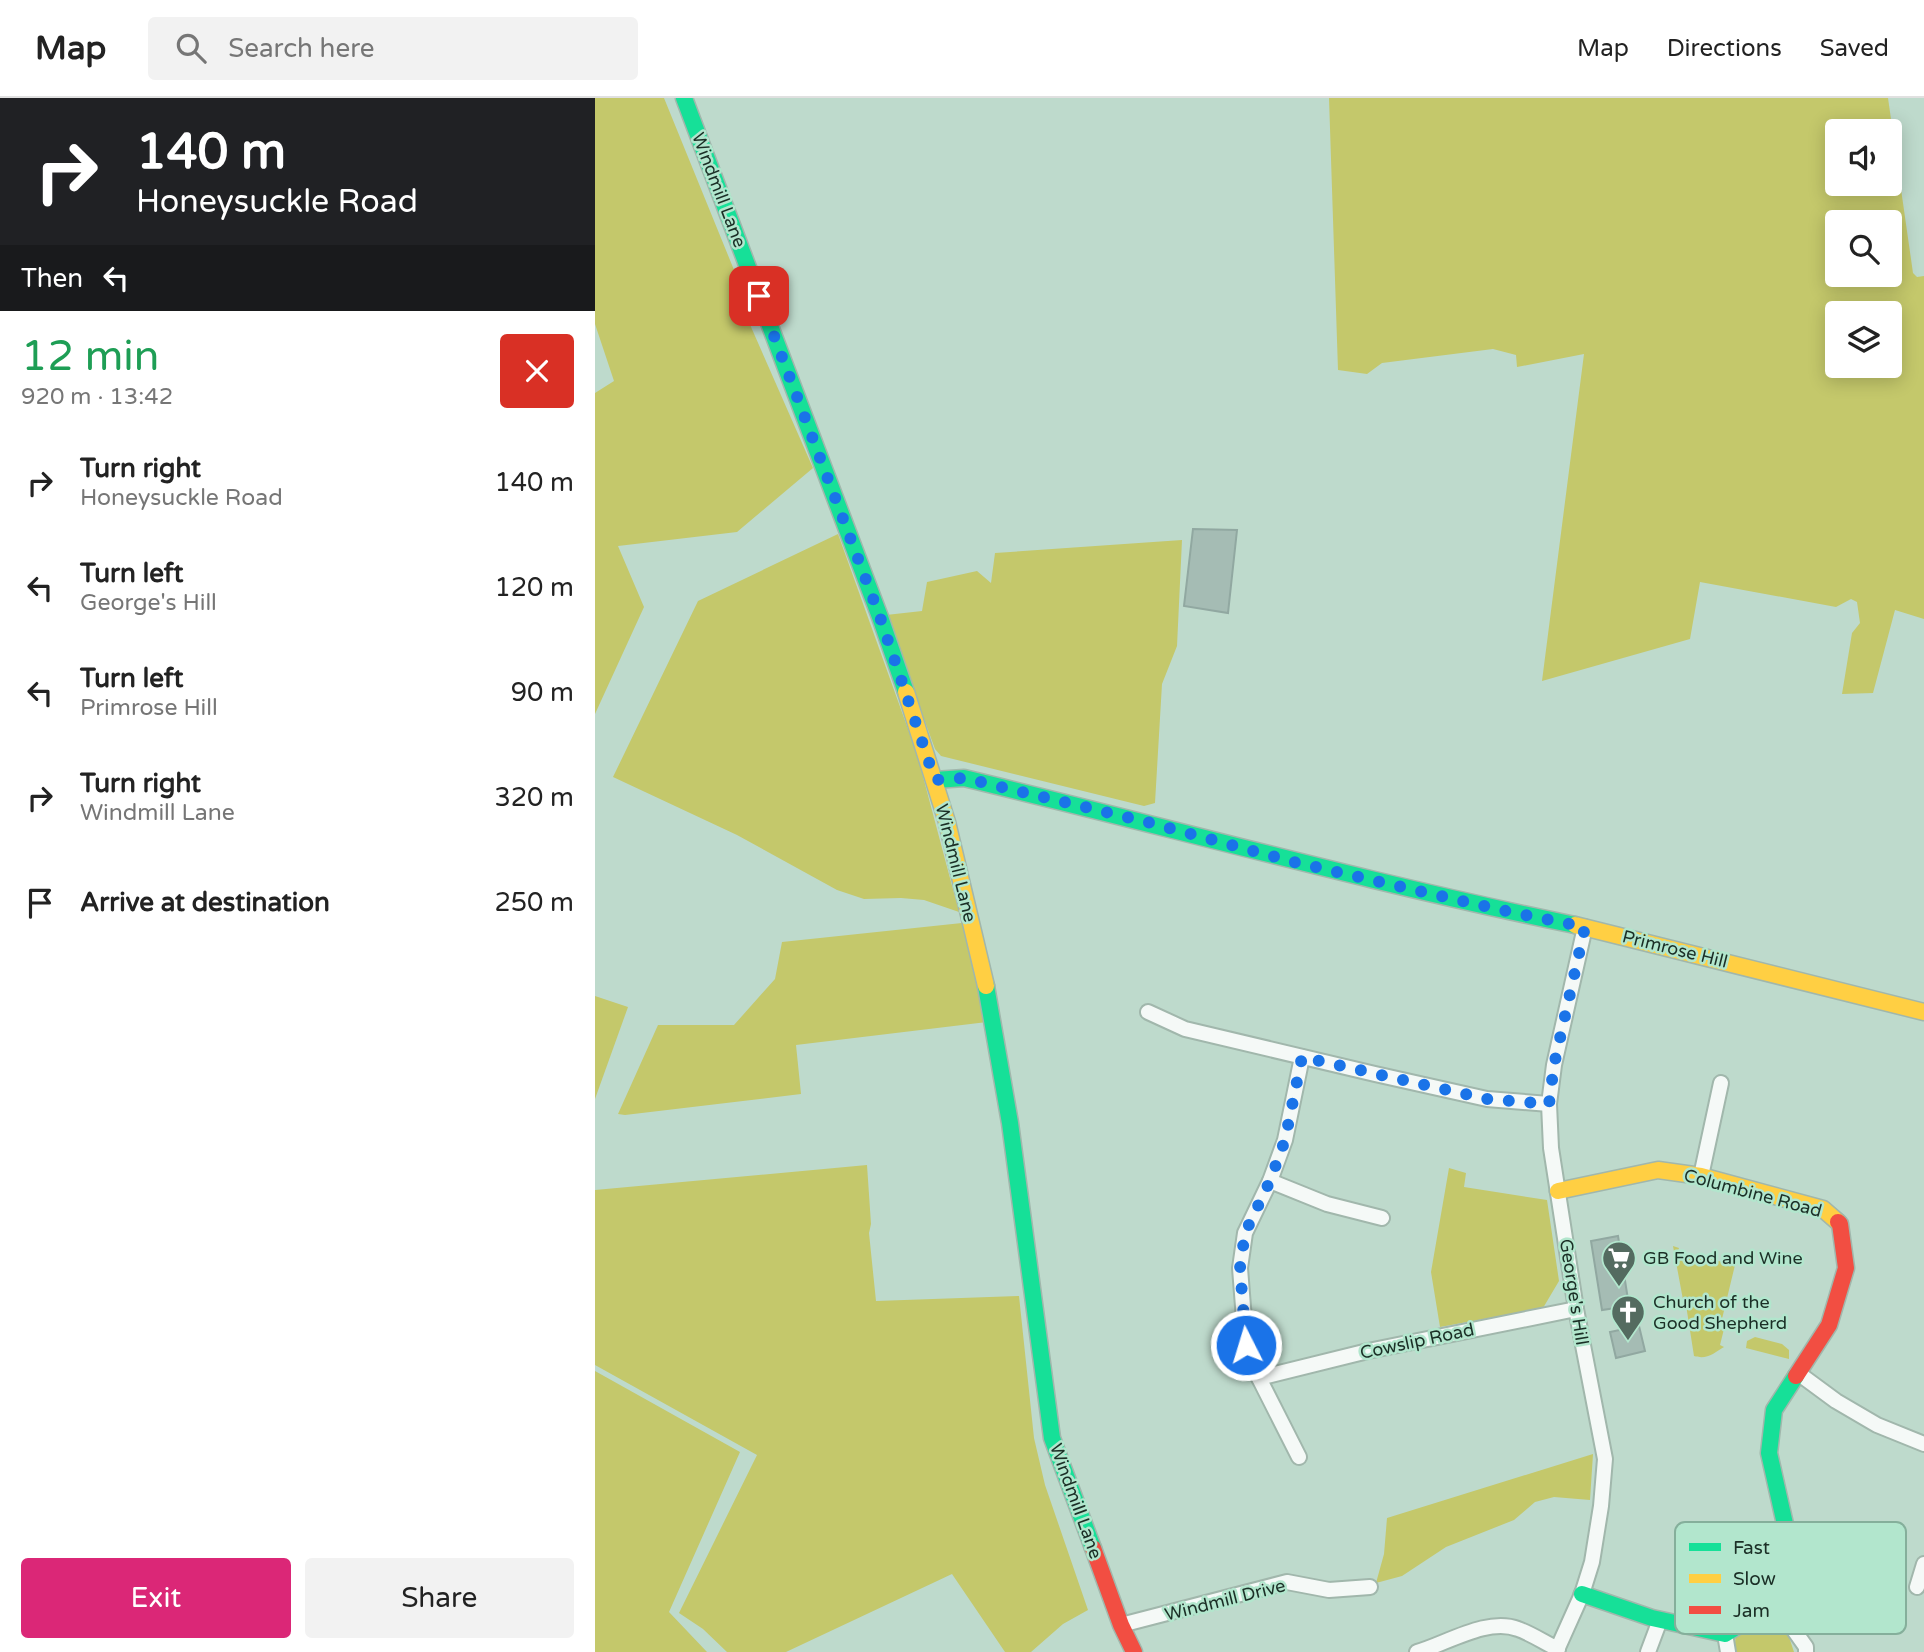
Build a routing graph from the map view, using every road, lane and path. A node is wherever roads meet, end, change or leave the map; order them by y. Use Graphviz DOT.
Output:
graph roads {
  1 [pos="684,98"];
  2 [pos="935,780"];
  3 [pos="1585,927"];
  4 [pos="1148,1012"];
  5 [pos="1924,1012"];
  6 [pos="1302,1057"];
  7 [pos="1721,1083"];
  8 [pos="1549,1104"];
  9 [pos="1701,1176"];
  10 [pos="1270,1181"];
  11 [pos="1558,1191"];
  12 [pos="1382,1218"];
  13 [pos="1576,1309"];
  14 [pos="1798,1373"];
  15 [pos="1259,1378"];
  16 [pos="1924,1444"];
  17 [pos="1299,1457"];
  18 [pos="1785,1522"];
  19 [pos="1924,1564"];
  20 [pos="1370,1587"];
  21 [pos="1917,1587"];
  22 [pos="1582,1594"];
  23 [pos="1660,1620"];
  24 [pos="1675,1624"];
  25 [pos="1121,1625"];
  26 [pos="1725,1634"];
  27 [pos="1797,1634"];
  28 [pos="1557,1651"];
  29 [pos="1134,1652"];
  30 [pos="1417,1652"];
  31 [pos="1648,1652"];
  32 [pos="1728,1652"];
  33 [pos="1806,1652"];
  1 -- 2 [label="street, Windmill Lane"];
  2 -- 3 [label="street, Primrose Hill"];
  2 -- 25 [label="street, Windmill Lane"];
  3 -- 5 [label="street, Primrose Hill"];
  3 -- 8 [label="street, George's Hill"];
  4 -- 6 [label="street"];
  6 -- 8 [label="street"];
  6 -- 10 [label="street"];
  7 -- 9 [label="street"];
  8 -- 11 [label="street, George's Hill"];
  9 -- 11 [label="street, Columbine Road"];
  9 -- 14 [label="street, Columbine Road"];
  10 -- 12 [label="street"];
  10 -- 15 [label="street"];
  11 -- 13 [label="street, George's Hill"];
  13 -- 15 [label="street, Cowslip Road"];
  13 -- 22 [label="street, George's Hill"];
  14 -- 16 [label="street"];
  14 -- 18 [label="street, Columbine Road"];
  15 -- 17 [label="street"];
  19 -- 21 [label="street"];
  20 -- 25 [label="street, Windmill Drive"];
  22 -- 23 [label="street"];
  22 -- 28 [label="street, George's Hill"];
  23 -- 24 [label="street"];
  23 -- 31 [label="street"];
  25 -- 29 [label="street, Windmill Lane"];
  26 -- 32 [label="street"];
  27 -- 33 [label="street"];
  28 -- 30 [label="street"];
}
